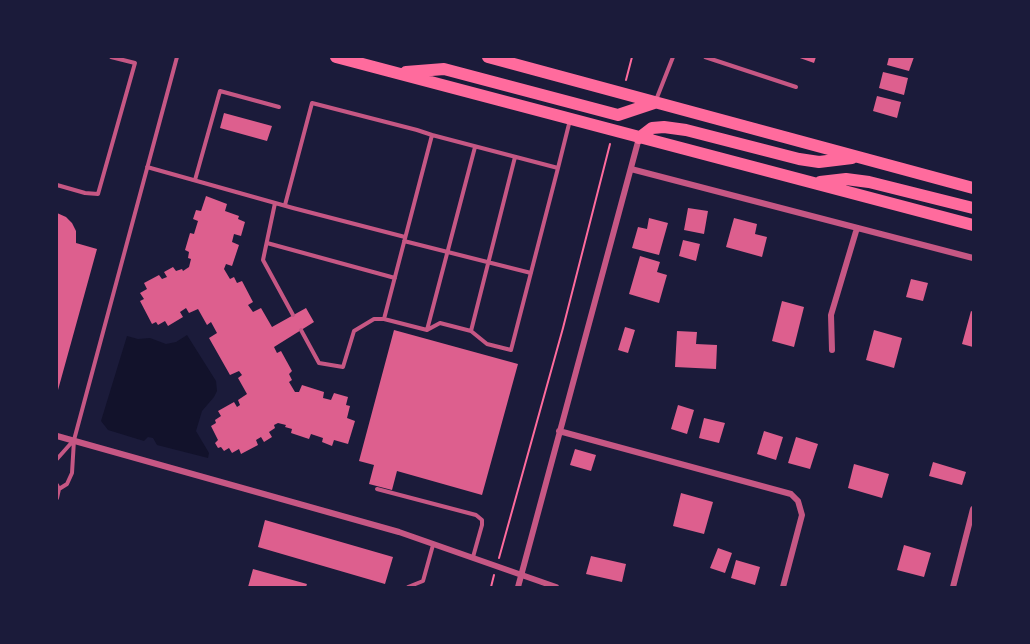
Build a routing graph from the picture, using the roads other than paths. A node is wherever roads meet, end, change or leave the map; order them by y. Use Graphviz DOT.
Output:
graph roads {
  1 [pos="111,57"];
  2 [pos="177,57"];
  3 [pos="336,57"];
  4 [pos="488,57"];
  5 [pos="674,57"];
  6 [pos="705,57"];
  7 [pos="720,59"];
  8 [pos="396,73"];
  9 [pos="796,87"];
  10 [pos="655,103"];
  11 [pos="279,107"];
  12 [pos="570,119"];
  13 [pos="432,135"];
  14 [pos="639,138"];
  15 [pos="475,147"];
  16 [pos="515,157"];
  17 [pos="859,157"];
  18 [pos="147,167"];
  19 [pos="558,168"];
  20 [pos="631,169"];
  21 [pos="195,180"];
  22 [pos="810,183"];
  23 [pos="57,185"];
  24 [pos="973,188"];
  25 [pos="275,203"];
  26 [pos="285,205"];
  27 [pos="973,208"];
  28 [pos="973,225"];
  29 [pos="857,228"];
  30 [pos="405,239"];
  31 [pos="267,243"];
  32 [pos="447,251"];
  33 [pos="973,258"];
  34 [pos="488,261"];
  35 [pos="531,273"];
  36 [pos="394,278"];
  37 [pos="293,315"];
  38 [pos="384,319"];
  39 [pos="301,330"];
  40 [pos="427,330"];
  41 [pos="471,331"];
  42 [pos="832,350"];
  43 [pos="559,431"];
  44 [pos="57,436"];
  45 [pos="74,440"];
  46 [pos="57,459"];
  47 [pos="58,488"];
  48 [pos="377,489"];
  49 [pos="57,498"];
  50 [pos="973,509"];
  51 [pos="433,544"];
  52 [pos="472,558"];
  53 [pos="521,575"];
  54 [pos="408,587"];
  55 [pos="518,587"];
  56 [pos="556,587"];
  57 [pos="783,587"];
  58 [pos="953,587"];
  1 -- 23 [label="lane"];
  2 -- 18 [label="lane"];
  3 -- 8 [label="main road"];
  4 -- 10 [label="main road"];
  5 -- 10 [label="lane"];
  6 -- 7 [label="lane"];
  7 -- 9 [label="lane"];
  8 -- 10 [label="main road"];
  8 -- 12 [label="main road"];
  10 -- 17 [label="main road"];
  11 -- 21 [label="lane"];
  12 -- 14 [label="main road"];
  12 -- 19 [label="lane"];
  13 -- 15 [label="lane"];
  13 -- 26 [label="lane"];
  13 -- 30 [label="lane"];
  14 -- 17 [label="main road"];
  14 -- 20 [label="street"];
  14 -- 22 [label="main road"];
  15 -- 16 [label="lane"];
  15 -- 32 [label="lane"];
  16 -- 19 [label="lane"];
  16 -- 34 [label="lane"];
  17 -- 24 [label="main road"];
  18 -- 21 [label="lane"];
  18 -- 45 [label="lane"];
  19 -- 35 [label="lane"];
  20 -- 29 [label="street"];
  20 -- 43 [label="street"];
  21 -- 25 [label="lane"];
  22 -- 27 [label="main road"];
  22 -- 28 [label="main road"];
  25 -- 26 [label="lane"];
  25 -- 31 [label="lane"];
  26 -- 30 [label="lane"];
  29 -- 33 [label="street"];
  29 -- 42 [label="street"];
  30 -- 32 [label="lane"];
  30 -- 36 [label="lane"];
  31 -- 36 [label="lane"];
  31 -- 37 [label="lane"];
  32 -- 34 [label="lane"];
  32 -- 40 [label="lane"];
  34 -- 35 [label="lane"];
  34 -- 41 [label="lane"];
  35 -- 41 [label="lane"];
  36 -- 38 [label="lane"];
  38 -- 39 [label="lane"];
  38 -- 40 [label="lane"];
  40 -- 41 [label="lane"];
  43 -- 53 [label="street"];
  43 -- 57 [label="street"];
  44 -- 45 [label="street"];
  45 -- 46 [label="lane"];
  45 -- 47 [label="lane"];
  45 -- 51 [label="street"];
  47 -- 49 [label="lane"];
  48 -- 52 [label="lane"];
  50 -- 58 [label="street"];
  51 -- 52 [label="street"];
  51 -- 54 [label="lane"];
  52 -- 53 [label="street"];
  53 -- 55 [label="street"];
  53 -- 56 [label="street"];
}
